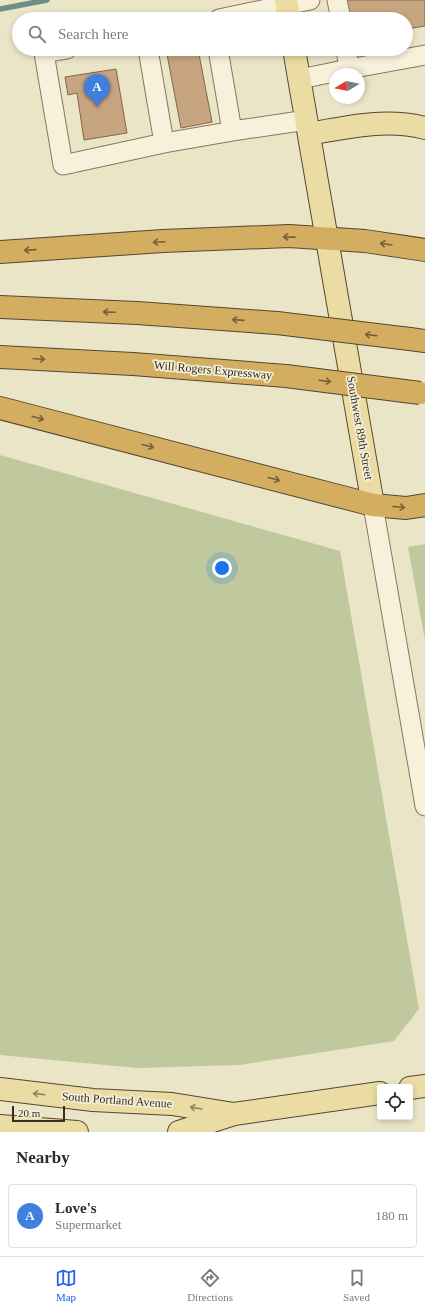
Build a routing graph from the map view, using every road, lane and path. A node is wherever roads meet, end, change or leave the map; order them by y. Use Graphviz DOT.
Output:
graph roads {
  1 [pos="310,0"];
  2 [pos="337,0"];
  3 [pos="287,8"];
  4 [pos="262,12"];
  5 [pos="340,12"];
  6 [pos="425,55"];
  7 [pos="45,56"];
  8 [pos="149,56"];
  9 [pos="219,56"];
  10 [pos="295,56"];
  11 [pos="347,56"];
  12 [pos="349,68"];
  13 [pos="354,68"];
  14 [pos="329,73"];
  15 [pos="300,79"];
  16 [pos="308,127"];
  17 [pos="425,128"];
  18 [pos="232,131"];
  19 [pos="164,143"];
  20 [pos="328,239"];
  21 [pos="425,250"];
  22 [pos="0,252"];
  23 [pos="0,307"];
  24 [pos="418,340"];
  25 [pos="0,357"];
  26 [pos="423,394"];
  27 [pos="0,408"];
  28 [pos="373,505"];
  29 [pos="425,505"];
  30 [pos="425,806"];
  31 [pos="425,1086"];
  32 [pos="413,1088"];
  33 [pos="0,1089"];
  34 [pos="377,1093"];
  35 [pos="234,1114"];
  36 [pos="0,1126"];
  37 [pos="77,1132"];
  38 [pos="179,1132"];
  1 -- 3 [label="street"];
  2 -- 5 [label="street"];
  3 -- 4 [label="street"];
  6 -- 13 [label="street"];
  7 -- 19 [label="street"];
  8 -- 19 [label="street"];
  9 -- 18 [label="street"];
  10 -- 15 [label="main road, Southwest 89th Street"];
  11 -- 12 [label="street"];
  14 -- 15 [label="street"];
  15 -- 16 [label="main road, Southwest 89th Street"];
  16 -- 17 [label="main road"];
  16 -- 18 [label="street"];
  16 -- 20 [label="main road, Southwest 89th Street"];
  18 -- 19 [label="street"];
  21 -- 20 [label="highway, one-way"];
  20 -- 22 [label="highway, one-way"];
  20 -- 28 [label="main road, Southwest 89th Street"];
  24 -- 23 [label="highway, one-way, bridge"];
  25 -- 26 [label="highway, Will Rogers Expressway, one-way, bridge"];
  27 -- 28 [label="highway, one-way"];
  28 -- 29 [label="highway, one-way"];
  28 -- 30 [label="street, Southwest 89th Street"];
  31 -- 32 [label="main road"];
  35 -- 33 [label="main road, South Portland Avenue, one-way"];
  34 -- 35 [label="main road, South Portland Avenue"];
  35 -- 38 [label="main road, South Portland Avenue"];
  36 -- 37 [label="main road"];
}
